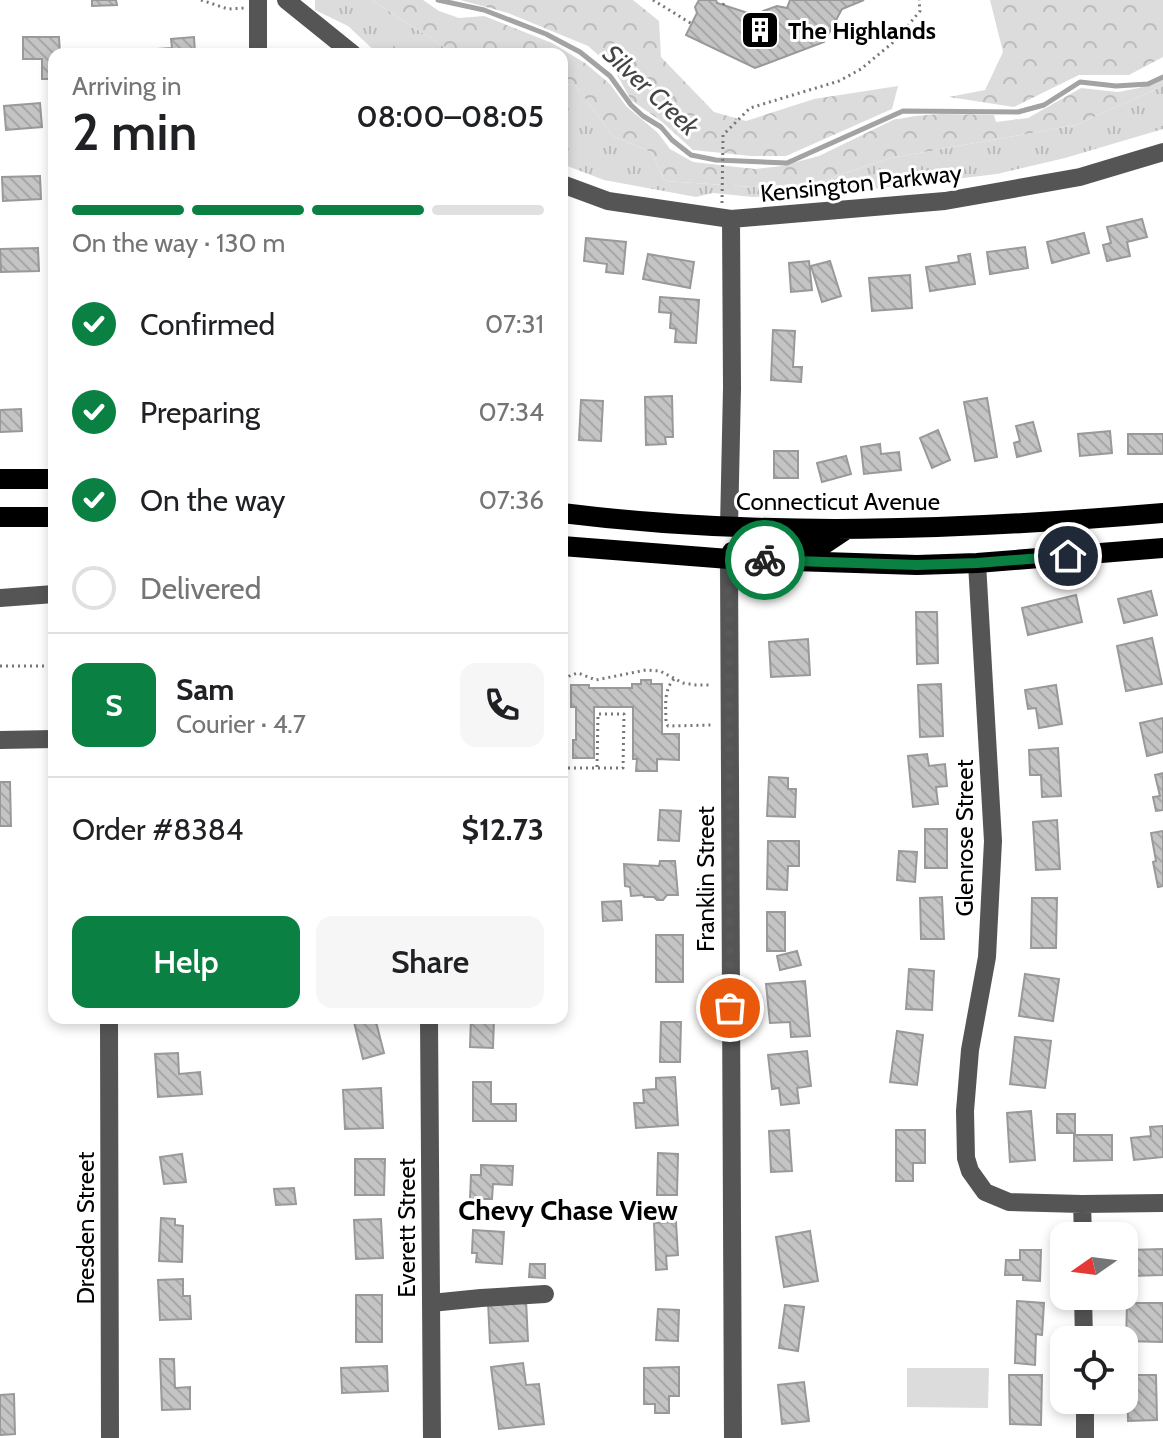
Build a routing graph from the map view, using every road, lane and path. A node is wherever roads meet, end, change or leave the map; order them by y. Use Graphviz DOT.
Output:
graph roads {
  1 [pos="201,0"];
  2 [pos="286,0"];
  3 [pos="653,0"];
  4 [pos="919,0"];
  5 [pos="258,4"];
  6 [pos="692,24"];
  7 [pos="258,48"];
  8 [pos="346,48"];
  9 [pos="1163,152"];
  10 [pos="568,186"];
  11 [pos="726,211"];
  12 [pos="0,479"];
  13 [pos="48,479"];
  14 [pos="1163,513"];
  15 [pos="568,514"];
  16 [pos="0,517"];
  17 [pos="48,517"];
  18 [pos="729,527"];
  19 [pos="847,529"];
  20 [pos="568,546"];
  21 [pos="1163,548"];
  22 [pos="637,552"];
  23 [pos="729,559"];
  24 [pos="977,563"];
  25 [pos="48,594"];
  26 [pos="0,598"];
  27 [pos="0,666"];
  28 [pos="48,666"];
  29 [pos="568,677"];
  30 [pos="674,679"];
  31 [pos="728,685"];
  32 [pos="729,725"];
  33 [pos="48,739"];
  34 [pos="0,740"];
  35 [pos="568,768"];
  36 [pos="597,768"];
  37 [pos="109,1024"];
  38 [pos="429,1024"];
  39 [pos="1163,1203"];
  40 [pos="1082,1204"];
  41 [pos="1083,1222"];
  42 [pos="545,1294"];
  43 [pos="431,1303"];
  44 [pos="1085,1414"];
  45 [pos="110,1438"];
  46 [pos="432,1438"];
  47 [pos="733,1438"];
  48 [pos="1085,1438"];
  1 -- 5 [label="path"];
  2 -- 8 [label="street"];
  3 -- 6 [label="path"];
  4 -- 11 [label="path"];
  5 -- 7 [label="street"];
  9 -- 11 [label="street, Kensington Parkway"];
  10 -- 11 [label="street, Kensington Parkway"];
  11 -- 18 [label="street"];
  12 -- 13 [label="main road"];
  14 -- 19 [label="main road, Connecticut Avenue"];
  15 -- 18 [label="main road, Connecticut Avenue"];
  16 -- 17 [label="main road"];
  18 -- 19 [label="main road, Connecticut Avenue"];
  18 -- 22 [label="main road"];
  19 -- 23 [label="main road"];
  20 -- 22 [label="main road"];
  21 -- 24 [label="main road"];
  22 -- 23 [label="main road"];
  23 -- 24 [label="main road"];
  23 -- 31 [label="street, Franklin Street"];
  24 -- 40 [label="street, Glenrose Street"];
  25 -- 26 [label="street"];
  27 -- 28 [label="path"];
  29 -- 30 [label="path"];
  30 -- 31 [label="path"];
  30 -- 32 [label="path"];
  31 -- 32 [label="street, Franklin Street"];
  32 -- 47 [label="street, Franklin Street"];
  33 -- 34 [label="street"];
  35 -- 36 [label="path"];
  36 -- 36 [label="path"];
  37 -- 45 [label="street, Dresden Street"];
  38 -- 43 [label="street, Everett Street"];
  39 -- 40 [label="street, Glenrose Street"];
  40 -- 41 [label="street"];
  42 -- 43 [label="street"];
  43 -- 46 [label="street, Everett Street"];
  44 -- 48 [label="street"];
}
